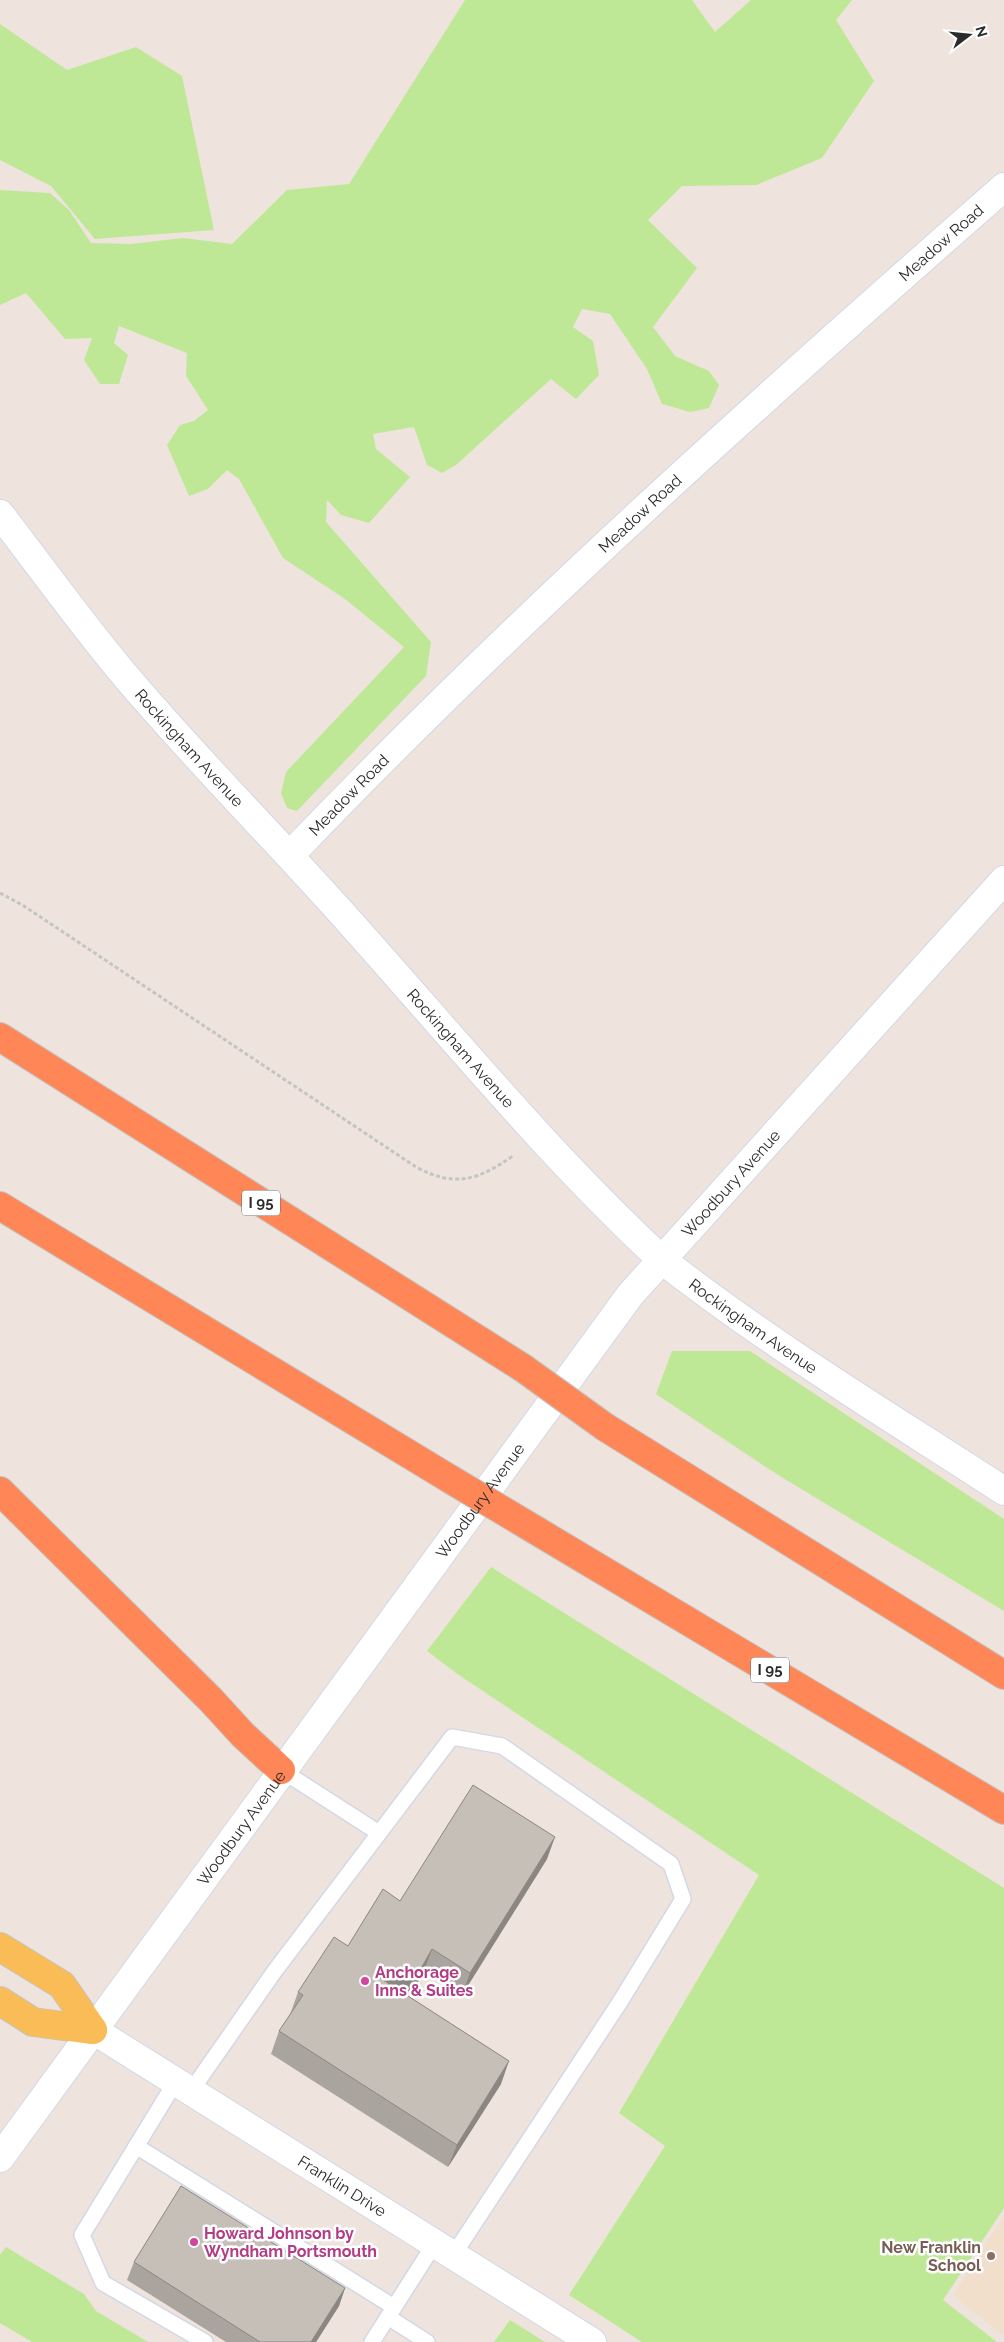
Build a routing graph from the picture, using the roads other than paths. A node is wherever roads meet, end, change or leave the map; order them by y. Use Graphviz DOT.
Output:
graph roads {
  1 [pos="1004,187"];
  2 [pos="0,514"];
  3 [pos="290,855"];
  4 [pos="1004,880"];
  5 [pos="0,1037"];
  6 [pos="0,1206"];
  7 [pos="662,1259"];
  8 [pos="0,1491"];
  9 [pos="1004,1491"];
  10 [pos="1004,1675"];
  11 [pos="282,1770"];
  12 [pos="1004,1810"];
  13 [pos="379,1833"];
  14 [pos="0,1947"];
  15 [pos="0,2001"];
  16 [pos="93,2030"];
  17 [pos="184,2086"];
  18 [pos="136,2146"];
  19 [pos="0,2158"];
  20 [pos="444,2248"];
  21 [pos="391,2312"];
  22 [pos="205,2342"];
  23 [pos="372,2342"];
  24 [pos="427,2342"];
  25 [pos="592,2342"];
  1 -- 3 [label="street, Meadow Road"];
  2 -- 3 [label="street, Rockingham Avenue"];
  3 -- 7 [label="street, Rockingham Avenue"];
  4 -- 7 [label="street, Woodbury Avenue"];
  5 -- 10 [label="highway, I 95, bridge"];
  6 -- 12 [label="highway, I 95, bridge"];
  7 -- 9 [label="street, Rockingham Avenue"];
  7 -- 11 [label="street, Woodbury Avenue"];
  8 -- 11 [label="highway"];
  11 -- 13 [label="lane"];
  11 -- 16 [label="street, Woodbury Avenue"];
  13 -- 17 [label="lane"];
  13 -- 20 [label="lane"];
  14 -- 16 [label="main road"];
  15 -- 16 [label="main road"];
  16 -- 17 [label="street, Franklin Drive"];
  16 -- 19 [label="street, Woodbury Avenue"];
  17 -- 18 [label="lane"];
  17 -- 20 [label="street, Franklin Drive"];
  18 -- 21 [label="lane"];
  18 -- 22 [label="lane"];
  20 -- 21 [label="lane"];
  20 -- 25 [label="street, Franklin Drive"];
  21 -- 23 [label="lane"];
  21 -- 24 [label="lane"];
}
